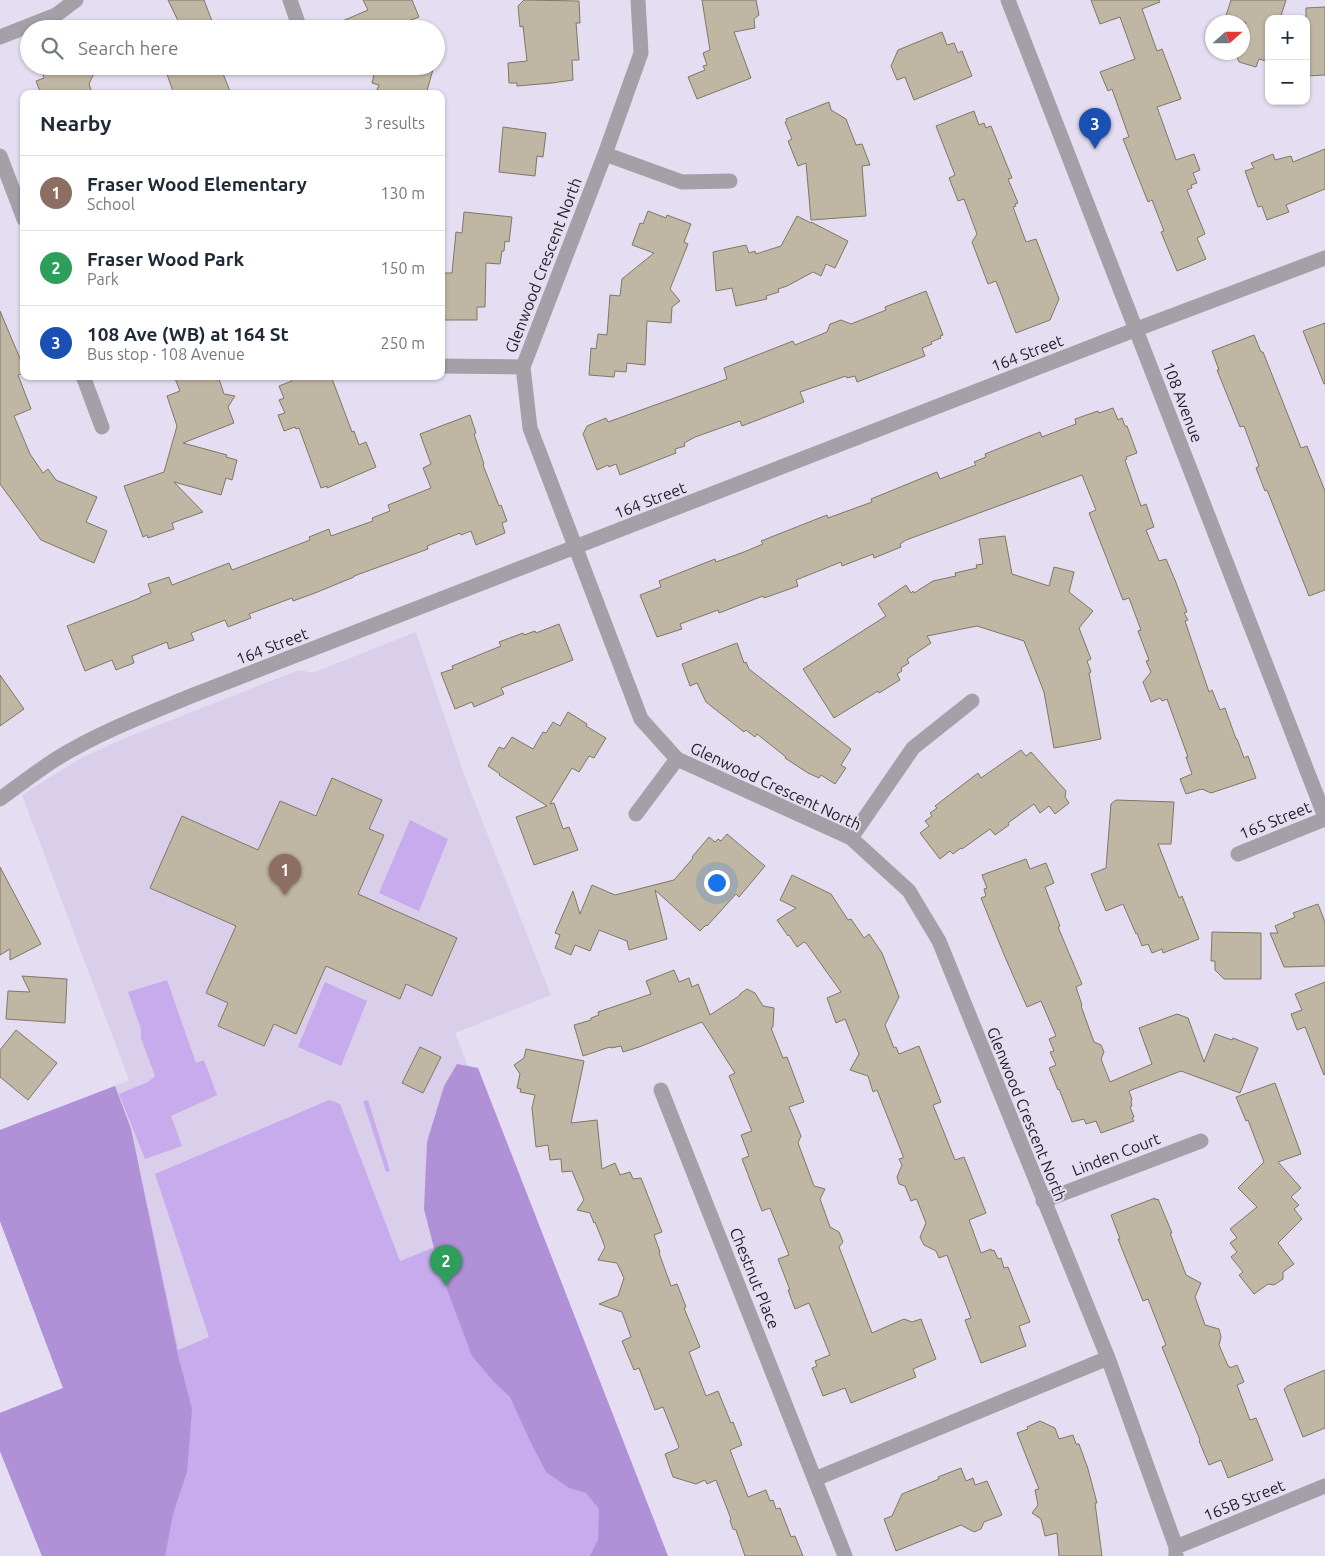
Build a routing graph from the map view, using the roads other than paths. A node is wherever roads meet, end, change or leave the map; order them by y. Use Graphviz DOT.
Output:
graph roads {
  1 [pos="76,0"];
  2 [pos="290,0"];
  3 [pos="638,0"];
  4 [pos="1008,0"];
  5 [pos="43,20"];
  6 [pos="297,20"];
  7 [pos="20,29"];
  8 [pos="0,37"];
  9 [pos="605,154"];
  10 [pos="0,156"];
  11 [pos="730,182"];
  12 [pos="20,208"];
  13 [pos="1325,258"];
  14 [pos="1136,329"];
  15 [pos="445,366"];
  16 [pos="523,367"];
  17 [pos="84,380"];
  18 [pos="102,427"];
  19 [pos="576,547"];
  20 [pos="972,701"];
  21 [pos="678,759"];
  22 [pos="0,800"];
  23 [pos="636,814"];
  24 [pos="1325,818"];
  25 [pos="851,838"];
  26 [pos="1238,854"];
  27 [pos="662,1090"];
  28 [pos="1201,1140"];
  29 [pos="1043,1201"];
  30 [pos="1108,1358"];
  31 [pos="815,1479"];
  32 [pos="1325,1486"];
  33 [pos="1176,1551"];
  34 [pos="845,1556"];
  1 -- 5 [label="street"];
  2 -- 6 [label="street"];
  3 -- 9 [label="street, Glenwood Crescent North"];
  4 -- 14 [label="street, 108 Avenue"];
  7 -- 8 [label="street"];
  9 -- 11 [label="street"];
  9 -- 16 [label="street, Glenwood Crescent North"];
  10 -- 12 [label="street"];
  13 -- 14 [label="street, 164 Street"];
  14 -- 19 [label="street, 164 Street"];
  14 -- 24 [label="street, 108 Avenue"];
  15 -- 16 [label="street"];
  16 -- 19 [label="street, Glenwood Crescent North"];
  17 -- 18 [label="street"];
  19 -- 21 [label="street, Glenwood Crescent North"];
  19 -- 22 [label="street, 164 Street"];
  20 -- 25 [label="street"];
  21 -- 23 [label="street"];
  21 -- 25 [label="street, Glenwood Crescent North"];
  24 -- 26 [label="street, 165 Street"];
  25 -- 29 [label="street, Glenwood Crescent North"];
  27 -- 31 [label="street, Chestnut Place"];
  28 -- 29 [label="street, Linden Court"];
  29 -- 30 [label="street, Glenwood Crescent North"];
  30 -- 31 [label="street"];
  30 -- 33 [label="street, Glenwood Crescent North"];
  31 -- 34 [label="street, Chestnut Place"];
  32 -- 33 [label="street, 165B Street"];
}
